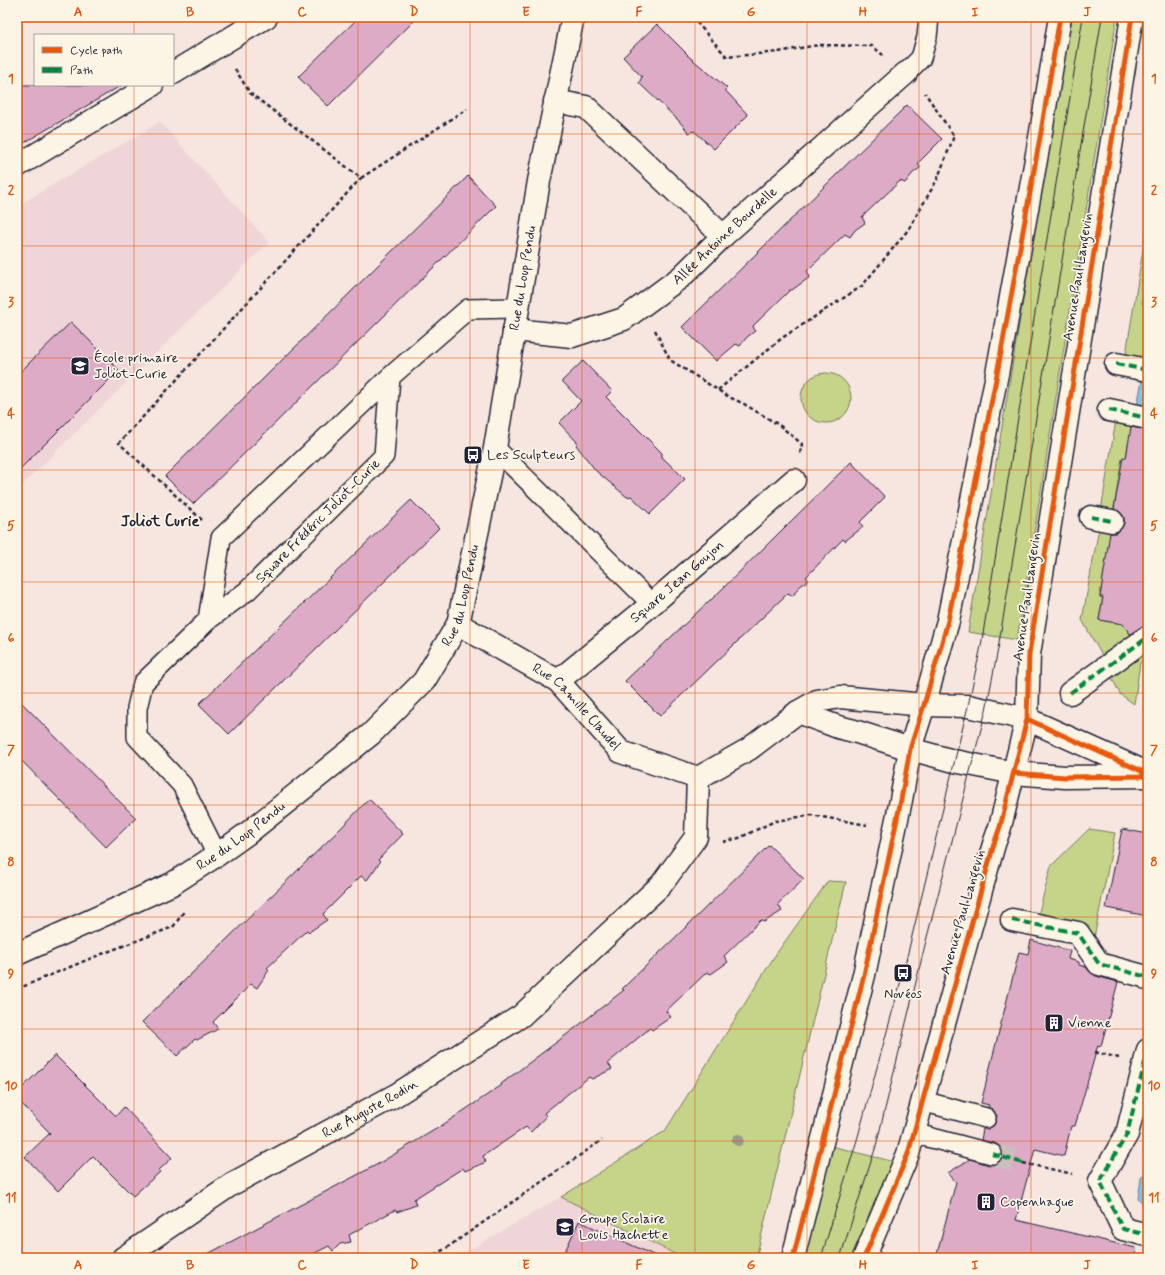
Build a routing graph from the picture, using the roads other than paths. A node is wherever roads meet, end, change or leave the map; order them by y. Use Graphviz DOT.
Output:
graph roads {
  1 [pos="266,17"];
  2 [pos="573,17"];
  3 [pos="929,17"];
  4 [pos="1060,17"];
  5 [pos="1132,17"];
  6 [pos="174,72"];
  7 [pos="906,73"];
  8 [pos="150,86"];
  9 [pos="555,101"];
  10 [pos="17,166"];
  11 [pos="723,236"];
  12 [pos="518,308"];
  13 [pos="514,330"];
  14 [pos="1116,364"];
  15 [pos="1148,370"];
  16 [pos="390,377"];
  17 [pos="1109,410"];
  18 [pos="1148,418"];
  19 [pos="495,448"];
  20 [pos="794,480"];
  21 [pos="652,604"];
  22 [pos="208,620"];
  23 [pos="458,624"];
  24 [pos="1148,637"];
  25 [pos="558,681"];
  26 [pos="1070,692"];
  27 [pos="924,705"];
  28 [pos="798,712"];
  29 [pos="1027,719"];
  30 [pos="904,747"];
  31 [pos="1014,773"];
  32 [pos="1148,775"];
  33 [pos="698,778"];
  34 [pos="217,855"];
  35 [pos="1012,920"];
  36 [pos="17,954"];
  37 [pos="1148,979"];
  38 [pos="1148,1050"];
  39 [pos="922,1101"];
  40 [pos="986,1118"];
  41 [pos="913,1133"];
  42 [pos="992,1154"];
  43 [pos="1148,1235"];
  44 [pos="123,1258"];
  45 [pos="793,1258"];
  46 [pos="864,1258"];
  1 -- 6 [label="street"];
  2 -- 9 [label="street, Rue du Loup Pendu"];
  3 -- 7 [label="lane"];
  4 -- 27 [label="street"];
  5 -- 29 [label="street, Avenue Paul Langevin"];
  7 -- 11 [label="street, Allée Antoine Bourdelle"];
  8 -- 10 [label="street"];
  9 -- 11 [label="street"];
  9 -- 12 [label="street, Rue du Loup Pendu"];
  11 -- 13 [label="street, Allée Antoine Bourdelle"];
  12 -- 13 [label="street, Rue du Loup Pendu"];
  12 -- 16 [label="lane"];
  13 -- 19 [label="street, Rue du Loup Pendu"];
  14 -- 15 [label="street"];
  16 -- 22 [label="lane"];
  16 -- 22 [label="lane, Square Frédéric Joliot-Curie"];
  17 -- 18 [label="street"];
  19 -- 21 [label="lane"];
  19 -- 23 [label="street, Rue du Loup Pendu"];
  20 -- 21 [label="street, Square Jean Goujon"];
  21 -- 25 [label="street, Square Jean Goujon"];
  22 -- 34 [label="lane, Square Frédéric Joliot-Curie"];
  23 -- 25 [label="street, Rue Camille Claudel"];
  23 -- 34 [label="street, Rue du Loup Pendu"];
  24 -- 26 [label="street"];
  25 -- 33 [label="street, Rue Camille Claudel"];
  27 -- 28 [label="street"];
  27 -- 29 [label="street"];
  27 -- 30 [label="street"];
  28 -- 30 [label="street"];
  28 -- 33 [label="street"];
  29 -- 31 [label="street, Avenue Paul Langevin"];
  29 -- 32 [label="street"];
  30 -- 31 [label="street"];
  30 -- 45 [label="street"];
  31 -- 32 [label="street"];
  31 -- 39 [label="street, Avenue Paul Langevin"];
  33 -- 44 [label="street, Rue Auguste Rodin"];
  34 -- 36 [label="street, Rue du Loup Pendu"];
  35 -- 37 [label="street"];
  38 -- 43 [label="street"];
  39 -- 40 [label="lane"];
  39 -- 41 [label="street, Avenue Paul Langevin"];
  41 -- 42 [label="lane"];
  41 -- 46 [label="street, Avenue Paul Langevin"];
}
